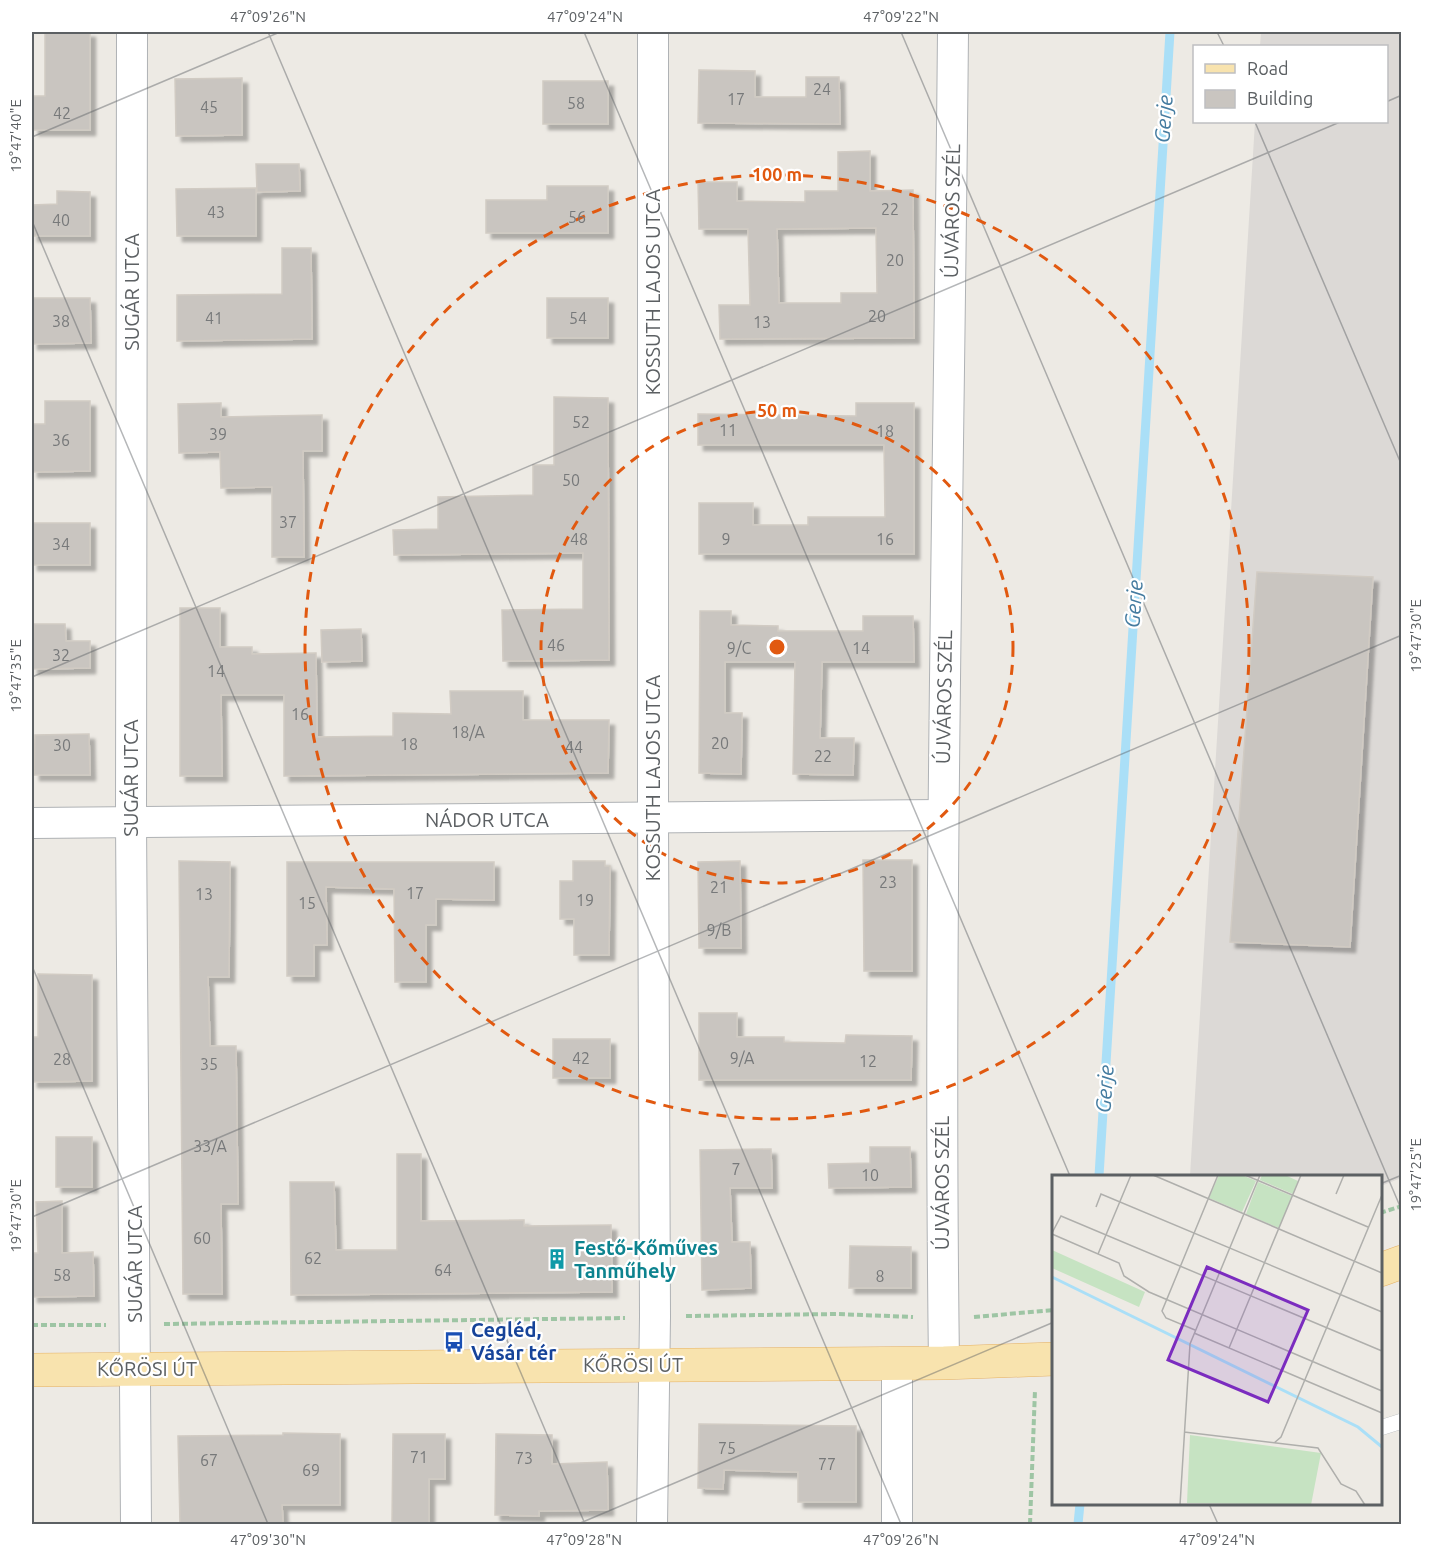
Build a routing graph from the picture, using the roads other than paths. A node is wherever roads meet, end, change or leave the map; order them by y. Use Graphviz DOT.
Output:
graph roads {
  1 [pos="132,32"];
  2 [pos="653,32"];
  3 [pos="954,32"];
  4 [pos="942,815"];
  5 [pos="653,819"];
  6 [pos="131,822"];
  7 [pos="32,823"];
  8 [pos="1401,1262"];
  9 [pos="1382,1269"];
  10 [pos="1045,1359"];
  11 [pos="897,1363"];
  12 [pos="944,1363"];
  13 [pos="655,1365"];
  14 [pos="136,1369"];
  15 [pos="32,1370"];
  16 [pos="1401,1421"];
  17 [pos="1382,1427"];
  18 [pos="136,1524"];
  19 [pos="652,1524"];
  20 [pos="897,1524"];
  1 -- 6 [label="street, SUGÁR UTCA"];
  2 -- 5 [label="street, KOSSUTH LAJOS UTCA"];
  3 -- 4 [label="street, ÚJVÁROS SZÉL"];
  4 -- 5 [label="street, NÁDOR UTCA"];
  4 -- 12 [label="street, ÚJVÁROS SZÉL"];
  5 -- 6 [label="street, NÁDOR UTCA"];
  5 -- 13 [label="street, KOSSUTH LAJOS UTCA"];
  6 -- 7 [label="street, NÁDOR UTCA"];
  6 -- 14 [label="street, SUGÁR UTCA"];
  8 -- 9 [label="main road"];
  10 -- 12 [label="main road, KŐRÖSI ÚT"];
  11 -- 12 [label="main road, KŐRÖSI ÚT"];
  11 -- 13 [label="main road, KŐRÖSI ÚT"];
  11 -- 20 [label="street"];
  13 -- 14 [label="main road, KŐRÖSI ÚT"];
  13 -- 19 [label="street, KOSSUTH LAJOS UTCA"];
  14 -- 15 [label="main road, KŐRÖSI ÚT"];
  14 -- 18 [label="street, SUGÁR UTCA"];
  16 -- 17 [label="lane"];
}
